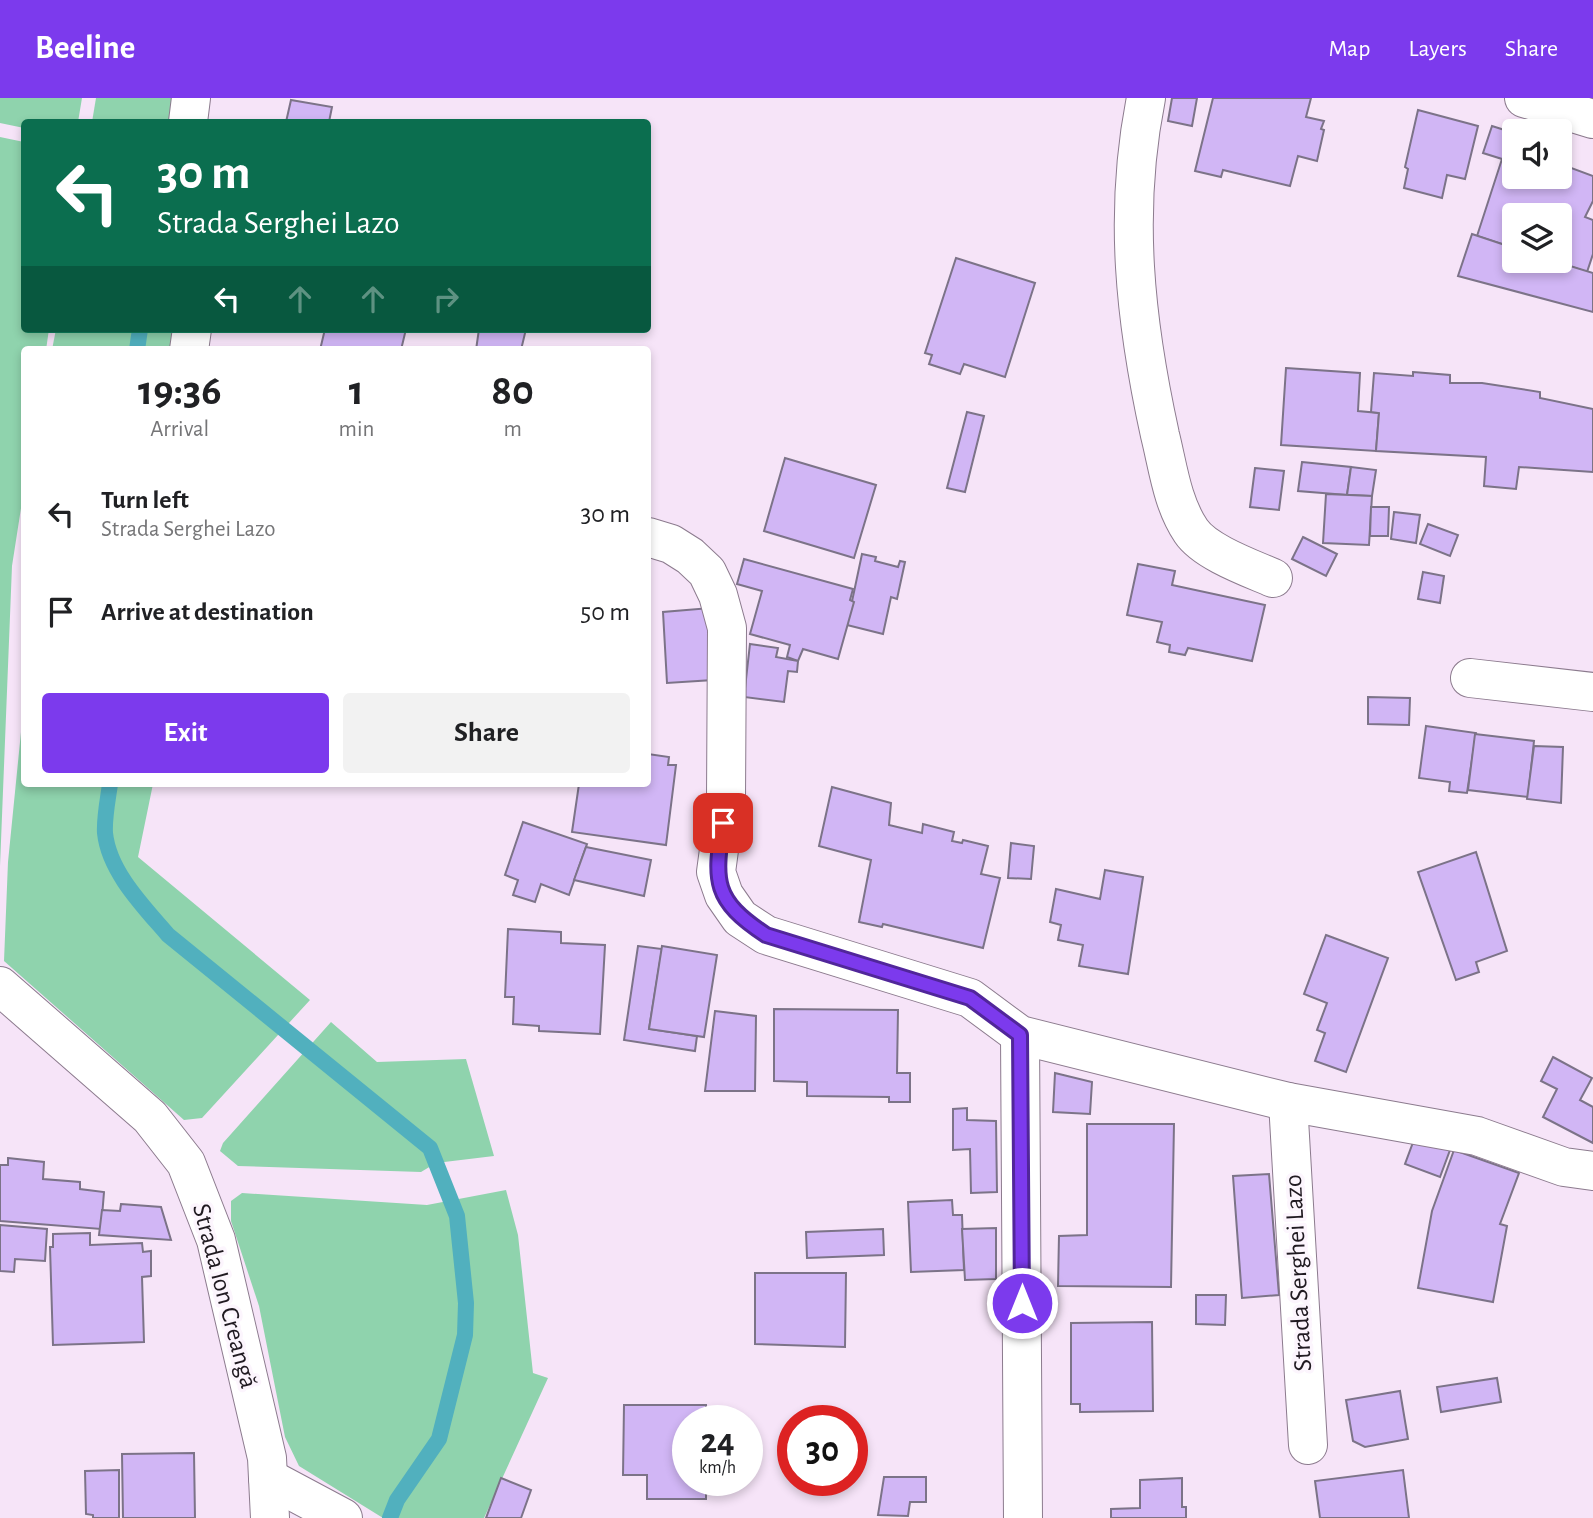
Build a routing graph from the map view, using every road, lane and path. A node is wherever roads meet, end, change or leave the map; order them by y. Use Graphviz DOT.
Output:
graph roads {
  1 [pos="191,98"];
  2 [pos="1146,98"];
  3 [pos="1524,98"];
  4 [pos="188,119"];
  5 [pos="1593,119"];
  6 [pos="651,538"];
  7 [pos="1273,578"];
  8 [pos="1470,678"];
  9 [pos="1593,692"];
  10 [pos="0,986"];
  11 [pos="1020,1035"];
  12 [pos="1287,1102"];
  13 [pos="1593,1171"];
  14 [pos="1308,1445"];
  15 [pos="268,1478"];
  16 [pos="270,1518"];
  17 [pos="343,1518"];
  18 [pos="1023,1518"];
  1 -- 4 [label="street"];
  2 -- 7 [label="street"];
  3 -- 5 [label="street"];
  6 -- 11 [label="street"];
  8 -- 9 [label="street"];
  10 -- 15 [label="street, Strada Ion Creangă"];
  11 -- 12 [label="street"];
  11 -- 18 [label="street"];
  12 -- 13 [label="street"];
  12 -- 14 [label="street, Strada Serghei Lazo"];
  15 -- 16 [label="street, Strada Ion Creangă"];
  15 -- 17 [label="street"];
}
